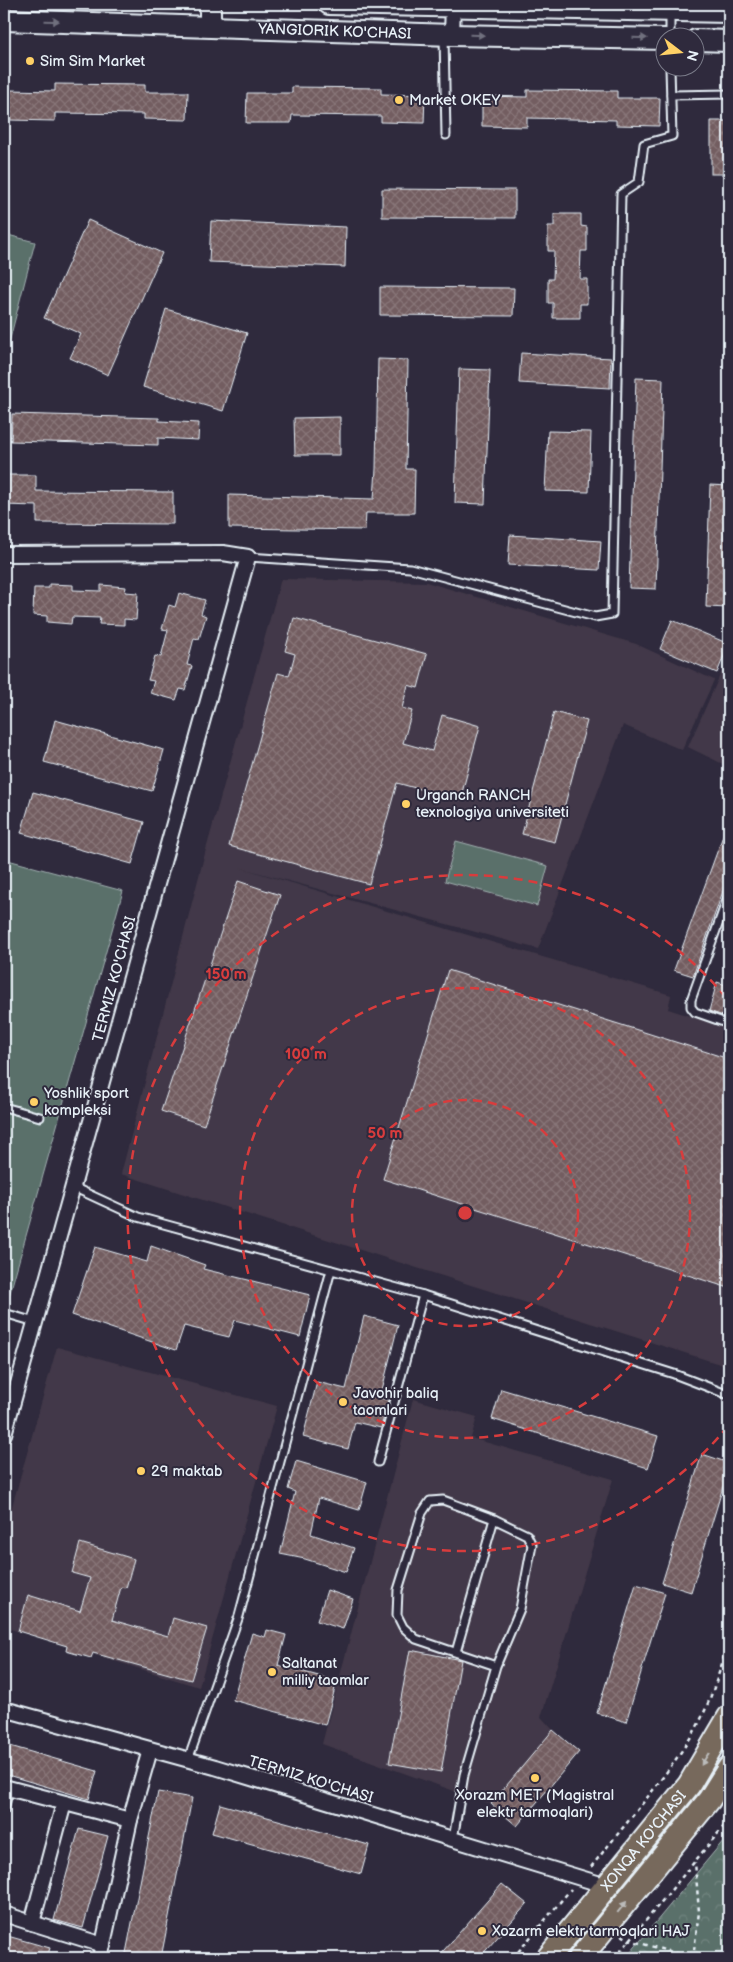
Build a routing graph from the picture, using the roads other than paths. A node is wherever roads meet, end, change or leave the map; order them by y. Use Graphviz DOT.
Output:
graph roads {
  1 [pos="210,4"];
  2 [pos="329,4"];
  3 [pos="453,5"];
  4 [pos="670,11"];
  5 [pos="729,12"];
  6 [pos="4,20"];
  7 [pos="210,26"];
  8 [pos="670,28"];
  9 [pos="448,34"];
  10 [pos="656,39"];
  11 [pos="706,40"];
  12 [pos="729,41"];
  13 [pos="670,78"];
  14 [pos="729,94"];
  15 [pos="671,95"];
  16 [pos="446,135"];
  17 [pos="4,554"];
  18 [pos="248,557"];
  19 [pos="729,894"];
  20 [pos="729,1024"];
  21 [pos="4,1107"];
  22 [pos="40,1118"];
  23 [pos="73,1187"];
  24 [pos="331,1270"];
  25 [pos="423,1295"];
  26 [pos="4,1313"];
  27 [pos="35,1322"];
  28 [pos="729,1395"];
  29 [pos="4,1434"];
  30 [pos="378,1462"];
  31 [pos="494,1519"];
  32 [pos="456,1652"];
  33 [pos="496,1666"];
  34 [pos="4,1709"];
  35 [pos="729,1717"];
  36 [pos="150,1750"];
  37 [pos="188,1760"];
  38 [pos="729,1768"];
  39 [pos="6,1787"];
  40 [pos="64,1803"];
  41 [pos="4,1810"];
  42 [pos="130,1820"];
  43 [pos="453,1839"];
  44 [pos="607,1886"];
  45 [pos="4,1914"];
  46 [pos="32,1922"];
  47 [pos="102,1951"];
  48 [pos="548,1958"];
  49 [pos="580,1958"];
  1 -- 7 [label="main road"];
  2 -- 3 [label="main road, YANGIORIK KO'CHASI"];
  3 -- 4 [label="main road, YANGIORIK KO'CHASI"];
  3 -- 9 [label="street"];
  4 -- 5 [label="main road, YANGIORIK KO'CHASI"];
  4 -- 8 [label="lane"];
  6 -- 7 [label="main road, YANGIORIK KO'CHASI, one-way"];
  7 -- 9 [label="main road, YANGIORIK KO'CHASI"];
  9 -- 10 [label="main road, YANGIORIK KO'CHASI, one-way"];
  9 -- 16 [label="lane"];
  11 -- 12 [label="main road"];
  13 -- 15 [label="lane"];
  14 -- 15 [label="lane"];
  15 -- 18 [label="lane"];
  17 -- 18 [label="street"];
  18 -- 23 [label="street, TERMIZ KO'CHASI"];
  19 -- 20 [label="lane"];
  21 -- 22 [label="lane"];
  23 -- 24 [label="lane"];
  23 -- 27 [label="street, TERMIZ KO'CHASI"];
  24 -- 25 [label="lane"];
  24 -- 37 [label="lane"];
  25 -- 28 [label="lane"];
  25 -- 30 [label="lane"];
  26 -- 27 [label="lane"];
  27 -- 29 [label="street, TERMIZ KO'CHASI"];
  31 -- 32 [label="lane"];
  31 -- 32 [label="lane"];
  31 -- 33 [label="lane"];
  32 -- 33 [label="lane"];
  33 -- 43 [label="lane"];
  34 -- 36 [label="street, TERMIZ KO'CHASI"];
  35 -- 44 [label="main road, XONQA KO'CHASI, one-way"];
  36 -- 37 [label="street, TERMIZ KO'CHASI"];
  36 -- 42 [label="street"];
  37 -- 43 [label="street, TERMIZ KO'CHASI"];
  49 -- 38 [label="main road, XONQA KO'CHASI, one-way"];
  39 -- 40 [label="street"];
  39 -- 41 [label="lane"];
  40 -- 42 [label="street"];
  40 -- 46 [label="street"];
  42 -- 47 [label="street"];
  43 -- 44 [label="street, TERMIZ KO'CHASI"];
  44 -- 48 [label="main road, XONQA KO'CHASI"];
  45 -- 46 [label="street"];
  46 -- 47 [label="street"];
}
